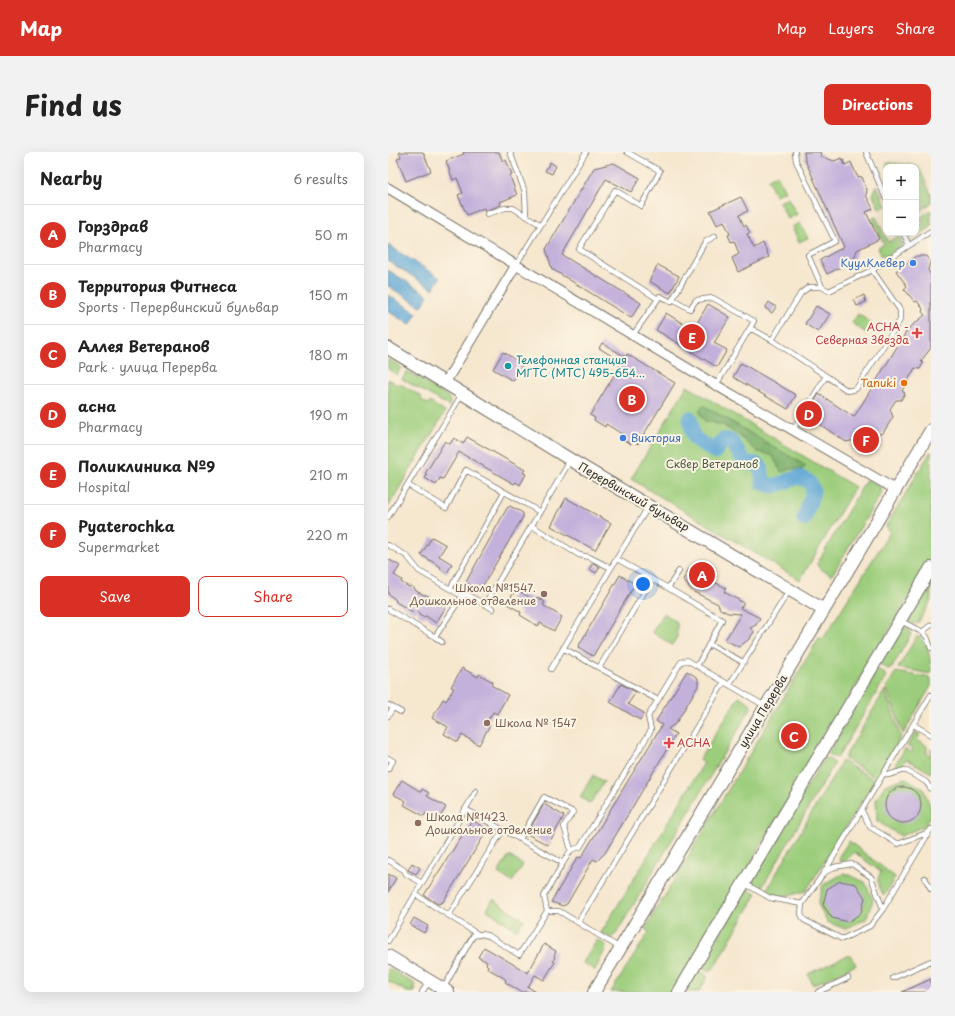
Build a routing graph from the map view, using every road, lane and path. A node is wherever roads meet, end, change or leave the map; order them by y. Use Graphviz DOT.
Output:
graph roads {
  1 [pos="510,152"];
  2 [pos="586,152"];
  3 [pos="627,152"];
  4 [pos="795,152"];
  5 [pos="866,152"];
  6 [pos="388,188"];
  7 [pos="883,191"];
  8 [pos="486,214"];
  9 [pos="526,216"];
  10 [pos="541,225"];
  11 [pos="931,231"];
  12 [pos="715,236"];
  13 [pos="904,236"];
  14 [pos="909,245"];
  15 [pos="516,265"];
  16 [pos="872,270"];
  17 [pos="822,287"];
  18 [pos="658,299"];
  19 [pos="673,299"];
  20 [pos="750,328"];
  21 [pos="633,335"];
  22 [pos="772,340"];
  23 [pos="388,348"];
  24 [pos="826,376"];
  25 [pos="444,383"];
  26 [pos="716,385"];
  27 [pos="462,394"];
  28 [pos="793,430"];
  29 [pos="931,430"];
  30 [pos="571,460"];
  31 [pos="408,484"];
  32 [pos="896,490"];
  33 [pos="504,492"];
  34 [pos="649,506"];
  35 [pos="540,512"];
  36 [pos="388,517"];
  37 [pos="532,526"];
  38 [pos="388,545"];
  39 [pos="617,559"];
  40 [pos="612,568"];
  41 [pos="931,568"];
  42 [pos="679,571"];
  43 [pos="652,579"];
  44 [pos="668,588"];
  45 [pos="450,589"];
  46 [pos="790,589"];
  47 [pos="462,596"];
  48 [pos="485,604"];
  49 [pos="388,609"];
  50 [pos="493,609"];
  51 [pos="824,610"];
  52 [pos="898,620"];
  53 [pos="931,626"];
  54 [pos="922,632"];
  55 [pos="435,637"];
  56 [pos="442,642"];
  57 [pos="709,644"];
  58 [pos="563,648"];
  59 [pos="931,648"];
  60 [pos="743,662"];
  61 [pos="697,666"];
  62 [pos="600,668"];
  63 [pos="551,669"];
  64 [pos="724,682"];
  65 [pos="729,685"];
  66 [pos="931,695"];
  67 [pos="658,700"];
  68 [pos="388,705"];
  69 [pos="766,706"];
  70 [pos="393,708"];
  71 [pos="401,712"];
  72 [pos="388,716"];
  73 [pos="914,725"];
  74 [pos="931,735"];
  75 [pos="388,758"];
  76 [pos="388,769"];
  77 [pos="884,773"];
  78 [pos="931,789"];
  79 [pos="476,791"];
  80 [pos="465,809"];
  81 [pos="862,811"];
  82 [pos="503,830"];
  83 [pos="930,830"];
  84 [pos="520,839"];
  85 [pos="571,850"];
  86 [pos="388,860"];
  87 [pos="563,863"];
  88 [pos="824,874"];
  89 [pos="925,878"];
  90 [pos="422,883"];
  91 [pos="744,883"];
  92 [pos="931,889"];
  93 [pos="415,894"];
  94 [pos="802,904"];
  95 [pos="883,909"];
  96 [pos="547,911"];
  97 [pos="449,916"];
  98 [pos="578,922"];
  99 [pos="479,935"];
  100 [pos="388,940"];
  101 [pos="621,948"];
  102 [pos="388,956"];
  103 [pos="931,960"];
  104 [pos="848,978"];
  105 [pos="893,978"];
  106 [pos="429,981"];
  107 [pos="446,990"];
  108 [pos="422,992"];
  109 [pos="594,992"];
  110 [pos="679,992"];
  111 [pos="818,992"];
  1 -- 9 [label="lane"];
  2 -- 10 [label="lane"];
  3 -- 18 [label="lane"];
  4 -- 17 [label="lane"];
  5 -- 7 [label="lane"];
  6 -- 15 [label="street"];
  8 -- 9 [label="lane"];
  9 -- 10 [label="lane"];
  10 -- 15 [label="lane"];
  11 -- 14 [label="lane"];
  12 -- 19 [label="lane"];
  13 -- 14 [label="lane"];
  14 -- 16 [label="lane"];
  15 -- 21 [label="street"];
  15 -- 25 [label="street"];
  16 -- 17 [label="lane"];
  16 -- 24 [label="lane"];
  17 -- 22 [label="lane"];
  18 -- 19 [label="lane"];
  18 -- 21 [label="lane"];
  19 -- 20 [label="lane"];
  20 -- 22 [label="lane"];
  20 -- 26 [label="lane"];
  21 -- 26 [label="street"];
  22 -- 24 [label="lane"];
  23 -- 25 [label="street, Перервинский бульвар"];
  24 -- 28 [label="lane"];
  25 -- 27 [label="street, Перервинский бульвар"];
  26 -- 28 [label="street"];
  27 -- 30 [label="street, Перервинский бульвар"];
  27 -- 31 [label="lane"];
  28 -- 32 [label="street"];
  29 -- 32 [label="street, улица Перерва"];
  30 -- 34 [label="street, Перервинский бульвар"];
  30 -- 35 [label="lane"];
  31 -- 33 [label="lane"];
  31 -- 36 [label="lane"];
  32 -- 51 [label="street, улица Перерва"];
  33 -- 35 [label="lane"];
  33 -- 45 [label="lane"];
  34 -- 39 [label="lane"];
  34 -- 46 [label="street, Перервинский бульвар"];
  35 -- 37 [label="lane"];
  37 -- 40 [label="lane"];
  37 -- 48 [label="lane"];
  38 -- 45 [label="lane"];
  39 -- 40 [label="lane"];
  39 -- 43 [label="lane"];
  40 -- 58 [label="lane"];
  41 -- 52 [label="street"];
  42 -- 44 [label="lane"];
  43 -- 44 [label="lane"];
  43 -- 62 [label="lane"];
  44 -- 57 [label="lane"];
  45 -- 47 [label="lane"];
  46 -- 51 [label="street, Перервинский бульвар"];
  46 -- 60 [label="lane"];
  47 -- 48 [label="lane"];
  47 -- 55 [label="lane"];
  48 -- 50 [label="lane"];
  49 -- 55 [label="lane"];
  51 -- 69 [label="street, улица Перерва"];
  52 -- 54 [label="lane"];
  52 -- 91 [label="street"];
  53 -- 54 [label="lane"];
  54 -- 59 [label="lane"];
  55 -- 56 [label="lane"];
  57 -- 60 [label="lane"];
  57 -- 61 [label="lane"];
  58 -- 62 [label="lane"];
  58 -- 63 [label="lane"];
  60 -- 65 [label="lane"];
  61 -- 64 [label="lane"];
  61 -- 67 [label="lane"];
  62 -- 67 [label="lane"];
  64 -- 65 [label="lane"];
  64 -- 98 [label="lane"];
  65 -- 69 [label="lane"];
  66 -- 73 [label="lane"];
  67 -- 85 [label="lane"];
  68 -- 70 [label="lane"];
  69 -- 101 [label="street, улица Перерва"];
  70 -- 71 [label="lane"];
  70 -- 72 [label="lane"];
  73 -- 74 [label="lane"];
  73 -- 77 [label="lane"];
  75 -- 76 [label="lane"];
  77 -- 78 [label="lane"];
  77 -- 81 [label="lane"];
  79 -- 80 [label="lane"];
  80 -- 82 [label="lane"];
  80 -- 90 [label="lane"];
  81 -- 83 [label="lane"];
  81 -- 88 [label="lane"];
  82 -- 84 [label="lane"];
  82 -- 97 [label="lane"];
  83 -- 95 [label="lane"];
  84 -- 85 [label="lane"];
  84 -- 87 [label="lane"];
  85 -- 87 [label="lane"];
  86 -- 90 [label="lane"];
  87 -- 96 [label="lane"];
  88 -- 94 [label="lane"];
  88 -- 95 [label="lane"];
  89 -- 92 [label="lane"];
  90 -- 93 [label="lane"];
  91 -- 94 [label="lane"];
  91 -- 110 [label="street"];
  93 -- 97 [label="lane"];
  93 -- 100 [label="lane"];
  94 -- 95 [label="lane"];
  96 -- 98 [label="lane"];
  96 -- 99 [label="lane"];
  97 -- 99 [label="lane"];
  98 -- 101 [label="lane"];
  99 -- 107 [label="lane"];
  101 -- 109 [label="street, улица Перерва"];
  102 -- 106 [label="street"];
  103 -- 105 [label="lane"];
  104 -- 111 [label="lane"];
  106 -- 107 [label="street"];
  106 -- 108 [label="lane"];
}
